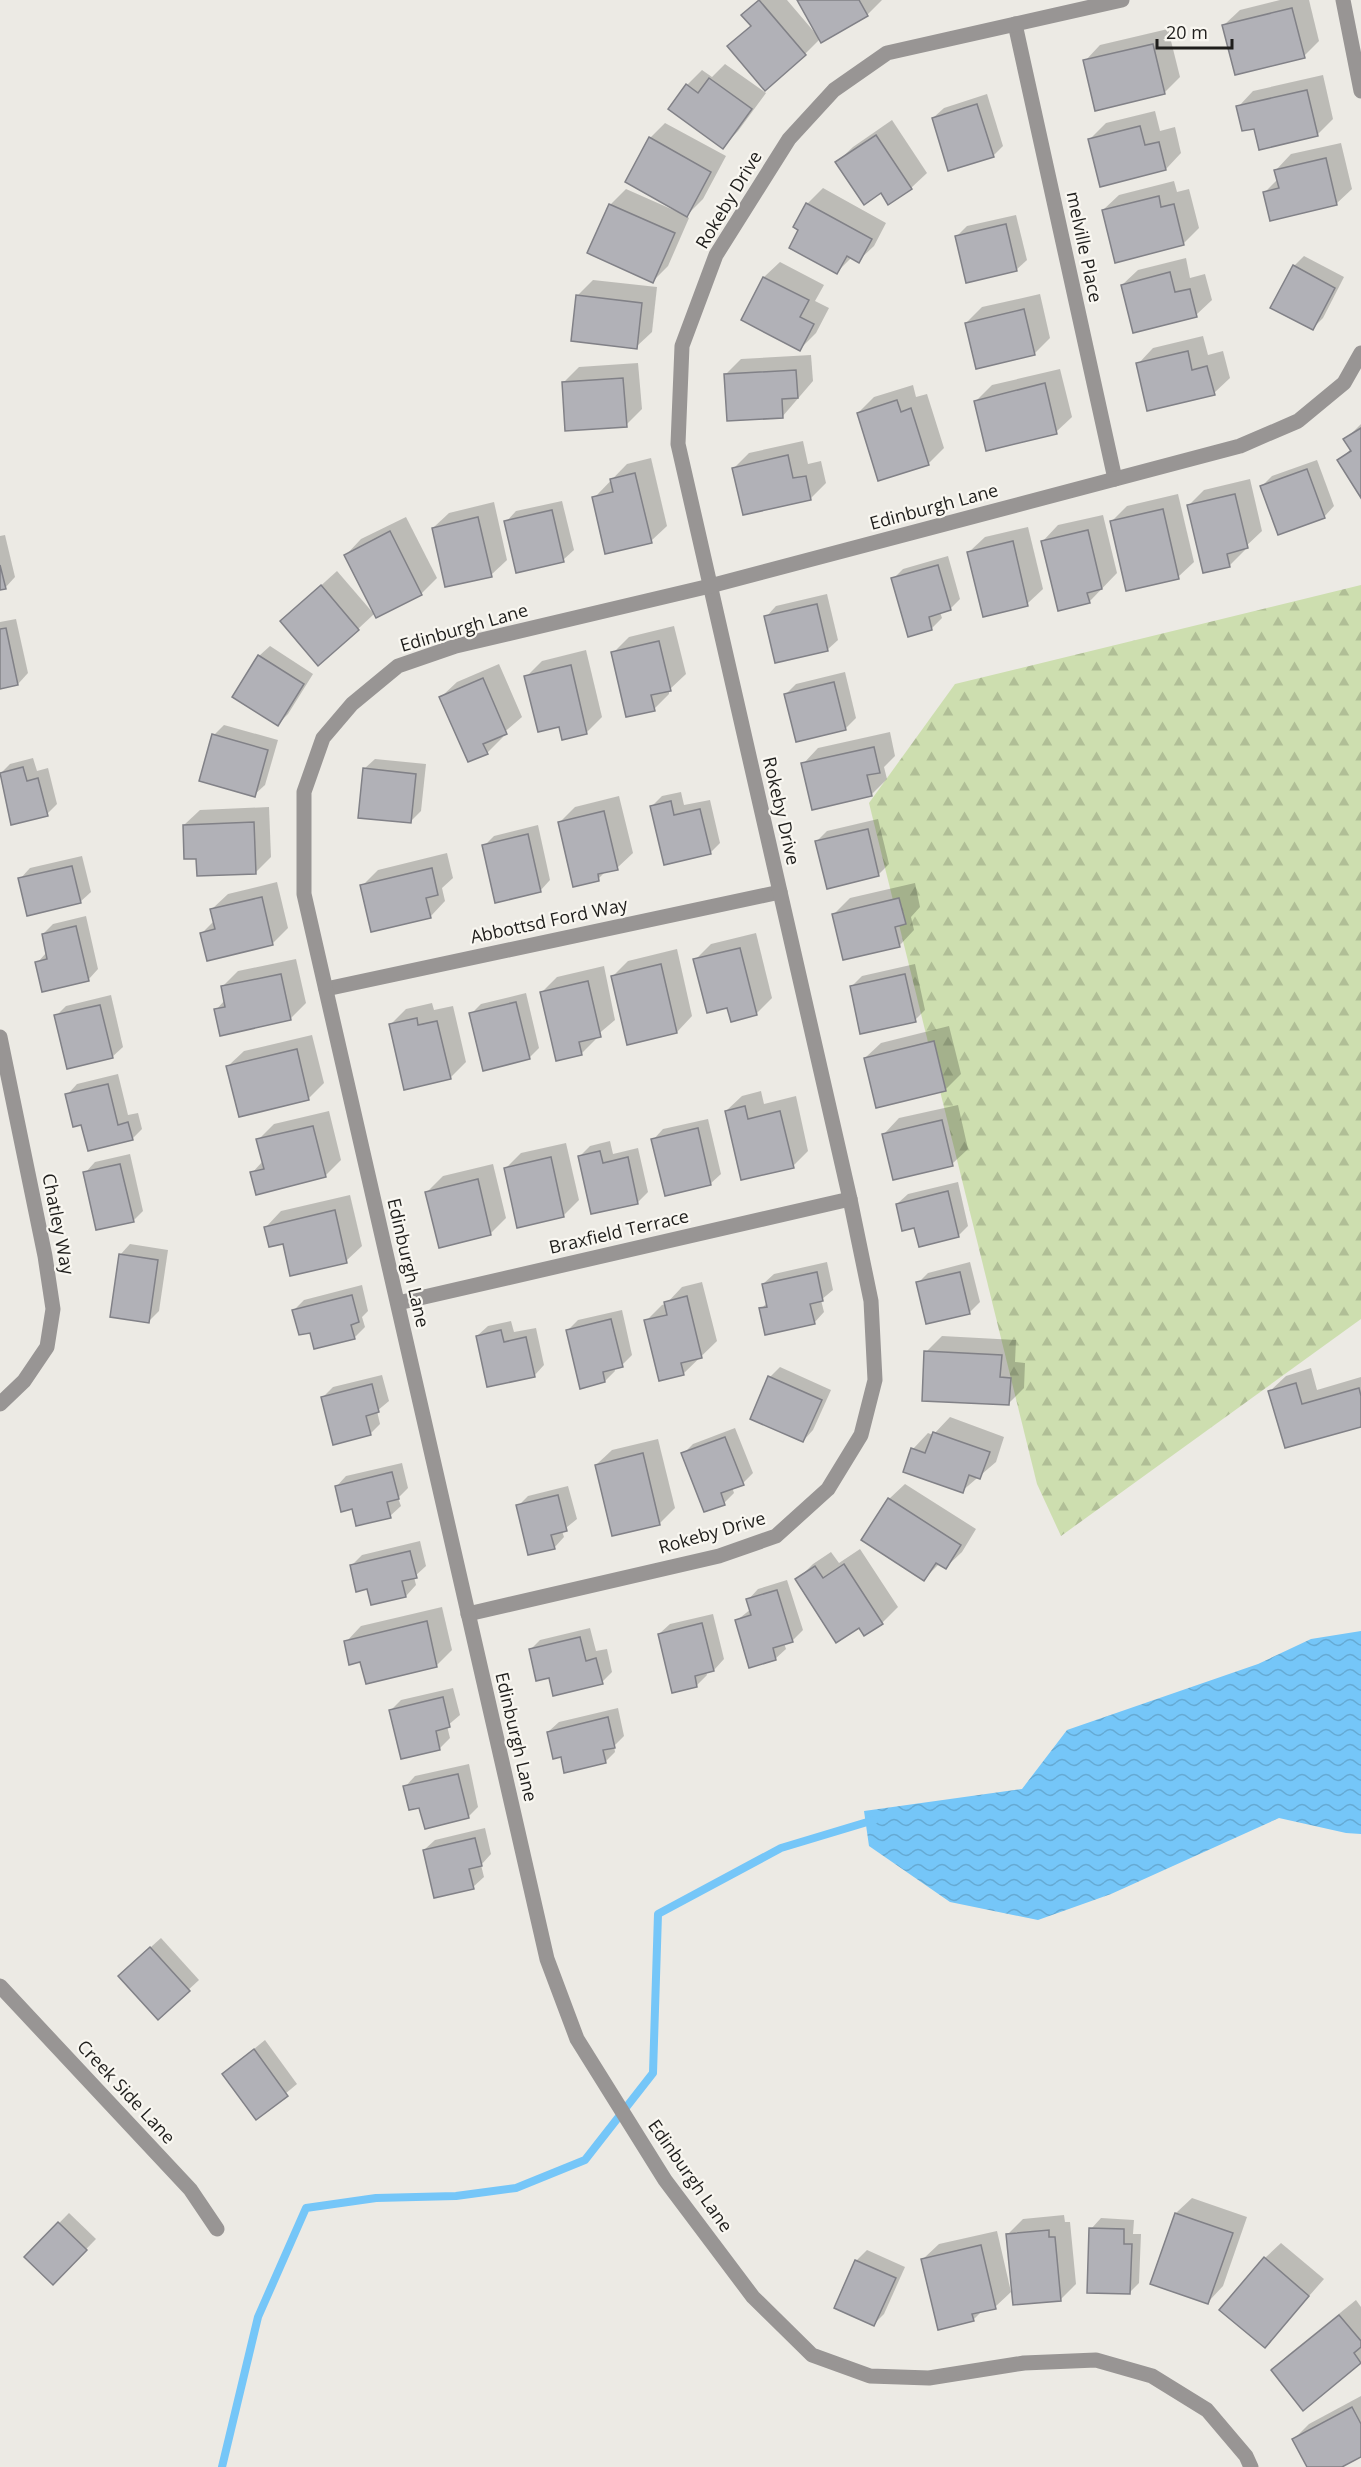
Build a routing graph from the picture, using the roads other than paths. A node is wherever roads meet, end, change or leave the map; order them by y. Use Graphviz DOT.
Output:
graph roads {
  1 [pos="1122,0"];
  2 [pos="1343,0"];
  3 [pos="1015,24"];
  4 [pos="1361,91"];
  5 [pos="1361,353"];
  6 [pos="1115,479"];
  7 [pos="710,586"];
  8 [pos="780,892"];
  9 [pos="326,989"];
  10 [pos="0,1037"];
  11 [pos="850,1199"];
  12 [pos="398,1303"];
  13 [pos="0,1404"];
  14 [pos="468,1614"];
  15 [pos="0,1986"];
  16 [pos="217,2229"];
  17 [pos="1251,2467"];
  1 -- 3 [label="street, Rokeby Drive"];
  2 -- 4 [label="street"];
  3 -- 6 [label="street, melville Place"];
  3 -- 7 [label="street, Rokeby Drive"];
  5 -- 6 [label="street, Edinburgh Lane"];
  6 -- 7 [label="street, Edinburgh Lane"];
  7 -- 8 [label="street, Rokeby Drive"];
  7 -- 9 [label="street, Edinburgh Lane"];
  8 -- 9 [label="street, Abbottsd Ford Way"];
  8 -- 11 [label="street, Rokeby Drive"];
  9 -- 12 [label="street, Edinburgh Lane"];
  10 -- 13 [label="street, Chatley Way"];
  11 -- 12 [label="street, Braxfield Terrace"];
  11 -- 14 [label="street, Rokeby Drive"];
  12 -- 14 [label="street, Edinburgh Lane"];
  14 -- 17 [label="street, Edinburgh Lane"];
  15 -- 16 [label="street, Creek Side Lane"];
}
